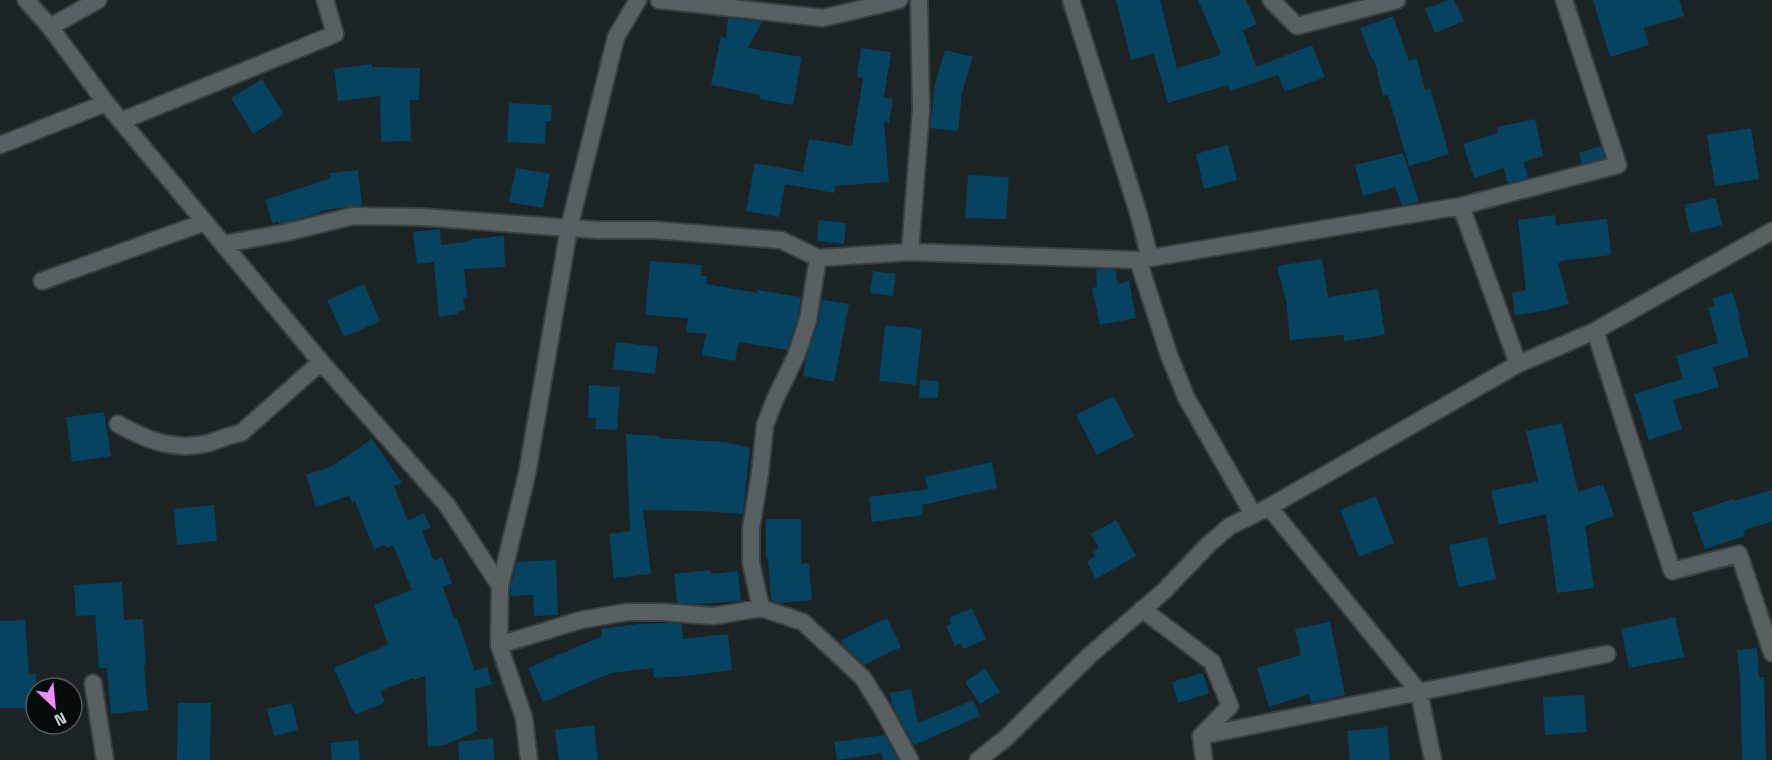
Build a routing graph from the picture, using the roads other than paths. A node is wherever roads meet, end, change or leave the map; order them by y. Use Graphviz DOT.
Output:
graph roads {
  1 [pos="26,0"];
  2 [pos="98,0"];
  3 [pos="325,0"];
  4 [pos="638,0"];
  5 [pos="659,0"];
  6 [pos="899,0"];
  7 [pos="919,0"];
  8 [pos="1071,0"];
  9 [pos="1271,0"];
  10 [pos="1397,0"];
  11 [pos="1564,0"];
  12 [pos="50,27"];
  13 [pos="106,103"];
  14 [pos="121,121"];
  15 [pos="0,145"];
  16 [pos="1461,206"];
  17 [pos="205,222"];
  18 [pos="569,228"];
  19 [pos="1772,231"];
  20 [pos="223,244"];
  21 [pos="910,252"];
  22 [pos="818,258"];
  23 [pos="1144,259"];
  24 [pos="42,281"];
  25 [pos="1595,331"];
  26 [pos="321,362"];
  27 [pos="1518,364"];
  28 [pos="118,423"];
  29 [pos="1269,507"];
  30 [pos="1253,514"];
  31 [pos="500,586"];
  32 [pos="1756,607"];
  33 [pos="761,608"];
  34 [pos="1142,609"];
  35 [pos="1772,615"];
  36 [pos="499,645"];
  37 [pos="1772,653"];
  38 [pos="1607,654"];
  39 [pos="93,683"];
  40 [pos="1419,692"];
  41 [pos="1201,736"];
  42 [pos="105,760"];
  43 [pos="529,760"];
  44 [pos="910,760"];
  45 [pos="978,760"];
  46 [pos="1204,760"];
  47 [pos="1433,760"];
  1 -- 12 [label="street"];
  2 -- 12 [label="street"];
  3 -- 14 [label="street"];
  4 -- 18 [label="street"];
  5 -- 6 [label="street"];
  7 -- 21 [label="street"];
  8 -- 23 [label="street"];
  9 -- 10 [label="street"];
  11 -- 16 [label="street"];
  12 -- 13 [label="street"];
  13 -- 14 [label="street"];
  13 -- 15 [label="street"];
  14 -- 17 [label="street"];
  16 -- 23 [label="street"];
  16 -- 27 [label="street"];
  17 -- 20 [label="street"];
  17 -- 24 [label="street"];
  18 -- 20 [label="street"];
  18 -- 22 [label="street"];
  18 -- 31 [label="street"];
  19 -- 25 [label="street"];
  20 -- 26 [label="street"];
  21 -- 22 [label="street"];
  21 -- 23 [label="street"];
  22 -- 33 [label="street"];
  23 -- 30 [label="street"];
  25 -- 27 [label="street"];
  25 -- 32 [label="street"];
  26 -- 28 [label="street"];
  26 -- 31 [label="street"];
  27 -- 29 [label="street"];
  29 -- 30 [label="street"];
  29 -- 40 [label="street"];
  30 -- 34 [label="street"];
  31 -- 36 [label="street"];
  32 -- 35 [label="street"];
  32 -- 37 [label="street"];
  33 -- 36 [label="street"];
  33 -- 44 [label="street"];
  34 -- 41 [label="street"];
  34 -- 45 [label="street"];
  36 -- 43 [label="street"];
  38 -- 40 [label="street"];
  39 -- 42 [label="street"];
  40 -- 41 [label="street"];
  40 -- 47 [label="street"];
  41 -- 46 [label="street"];
}
